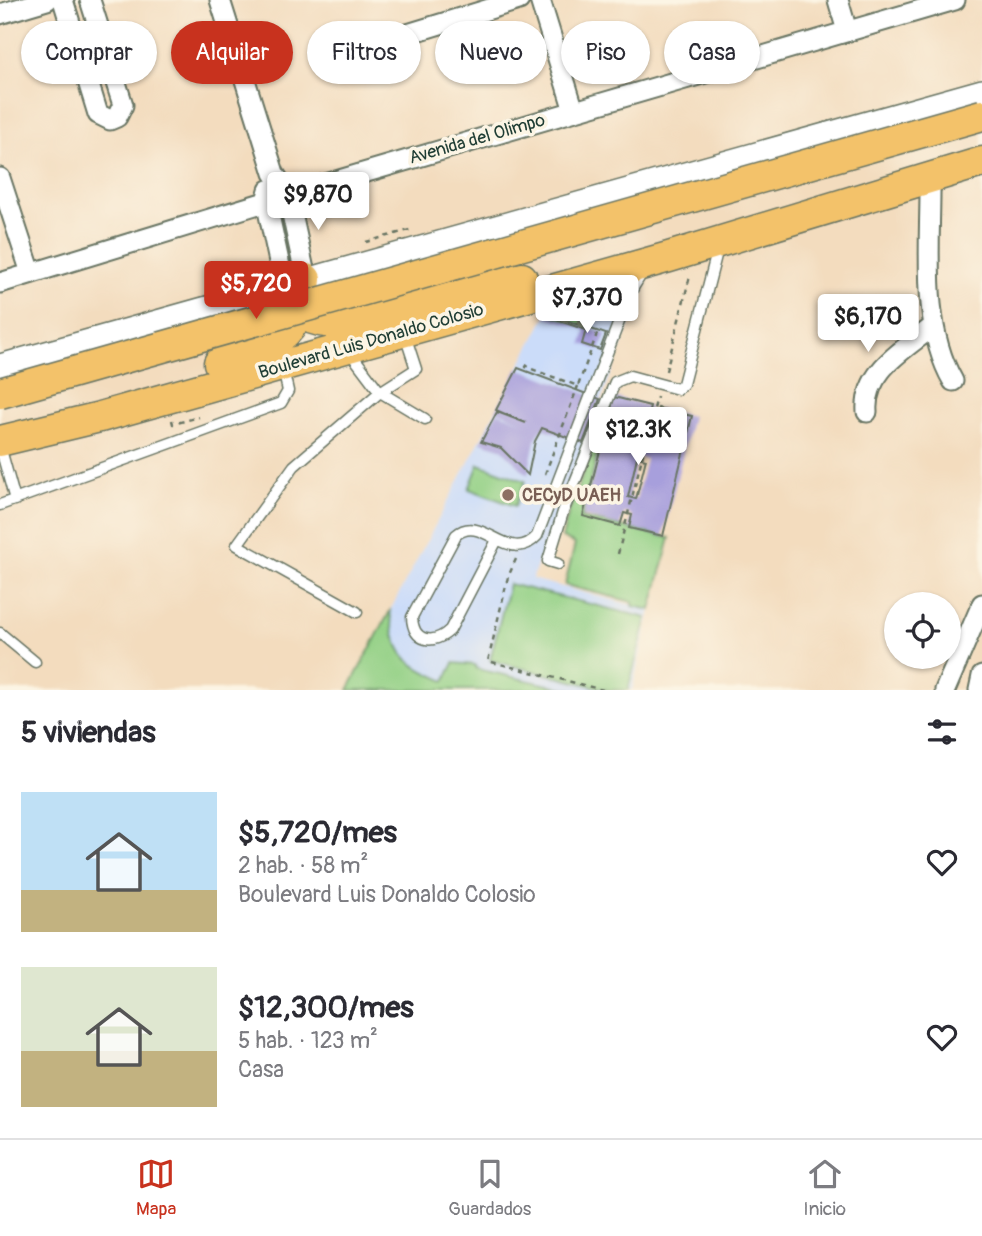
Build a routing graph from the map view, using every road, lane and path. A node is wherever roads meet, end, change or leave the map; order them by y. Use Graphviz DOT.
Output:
graph roads {
  1 [pos="47,0"];
  2 [pos="63,0"];
  3 [pos="90,0"];
  4 [pos="220,0"];
  5 [pos="519,0"];
  6 [pos="540,0"];
  7 [pos="838,0"];
  8 [pos="952,0"];
  9 [pos="0,14"];
  10 [pos="421,30"];
  11 [pos="847,30"];
  12 [pos="982,91"];
  13 [pos="574,111"];
  14 [pos="982,115"];
  15 [pos="982,162"];
  16 [pos="274,173"];
  17 [pos="930,177"];
  18 [pos="0,178"];
  19 [pos="288,195"];
  20 [pos="266,201"];
  21 [pos="720,241"];
  22 [pos="381,257"];
  23 [pos="669,264"];
  24 [pos="31,273"];
  25 [pos="295,282"];
  26 [pos="0,283"];
  27 [pos="216,304"];
  28 [pos="301,313"];
  29 [pos="400,321"];
  30 [pos="932,327"];
  31 [pos="598,331"];
  32 [pos="347,348"];
  33 [pos="235,358"];
  34 [pos="528,364"];
  35 [pos="0,366"];
  36 [pos="283,366"];
  37 [pos="953,381"];
  38 [pos="663,385"];
  39 [pos="578,386"];
  40 [pos="380,392"];
  41 [pos="0,393"];
  42 [pos="867,412"];
  43 [pos="206,415"];
  44 [pos="425,419"];
  45 [pos="173,424"];
  46 [pos="6,441"];
  47 [pos="541,484"];
  48 [pos="15,500"];
  49 [pos="0,505"];
  50 [pos="497,540"];
  51 [pos="523,552"];
  52 [pos="618,554"];
  53 [pos="558,564"];
  54 [pos="982,604"];
  55 [pos="357,612"];
  56 [pos="0,633"];
  57 [pos="35,662"];
  58 [pos="982,676"];
  59 [pos="603,690"];
  60 [pos="945,690"];
  61 [pos="979,690"];
  1 -- 9 [label="street"];
  2 -- 3 [label="street"];
  4 -- 16 [label="street"];
  5 -- 10 [label="street"];
  6 -- 13 [label="street"];
  7 -- 11 [label="street"];
  8 -- 11 [label="street, Avenida del Olimpo"];
  11 -- 13 [label="street, Avenida del Olimpo"];
  12 -- 22 [label="street"];
  13 -- 19 [label="street, Avenida del Olimpo"];
  14 -- 41 [label="main road, bridge"];
  15 -- 17 [label="main road"];
  16 -- 19 [label="street"];
  16 -- 20 [label="street"];
  17 -- 21 [label="main road"];
  17 -- 30 [label="street"];
  18 -- 24 [label="street"];
  19 -- 20 [label="street, Avenida del Olimpo"];
  19 -- 25 [label="street"];
  20 -- 24 [label="street, Avenida del Olimpo"];
  20 -- 25 [label="street"];
  21 -- 23 [label="main road"];
  21 -- 38 [label="lane"];
  22 -- 25 [label="street"];
  22 -- 29 [label="street"];
  23 -- 29 [label="main road"];
  23 -- 38 [label="path"];
  23 -- 50 [label="lane"];
  24 -- 26 [label="street, Avenida del Olimpo"];
  25 -- 27 [label="street"];
  25 -- 28 [label="main road"];
  27 -- 33 [label="street"];
  27 -- 35 [label="street"];
  28 -- 29 [label="main road"];
  28 -- 33 [label="main road"];
  29 -- 32 [label="main road, Boulevard Luis Donaldo Colosio"];
  29 -- 40 [label="lane"];
  30 -- 37 [label="street"];
  30 -- 42 [label="street"];
  31 -- 39 [label="path"];
  32 -- 36 [label="main road, Boulevard Luis Donaldo Colosio"];
  32 -- 40 [label="lane"];
  33 -- 46 [label="main road"];
  34 -- 39 [label="path"];
  36 -- 46 [label="main road, Boulevard Luis Donaldo Colosio"];
  36 -- 48 [label="lane"];
  38 -- 52 [label="path"];
  38 -- 53 [label="lane"];
  39 -- 47 [label="path"];
  40 -- 44 [label="lane"];
  40 -- 55 [label="lane"];
  43 -- 45 [label="path"];
  46 -- 48 [label="lane"];
  48 -- 49 [label="lane"];
  50 -- 50 [label="lane"];
  51 -- 59 [label="path"];
  54 -- 60 [label="street"];
  56 -- 57 [label="lane"];
  58 -- 61 [label="street"];
}
